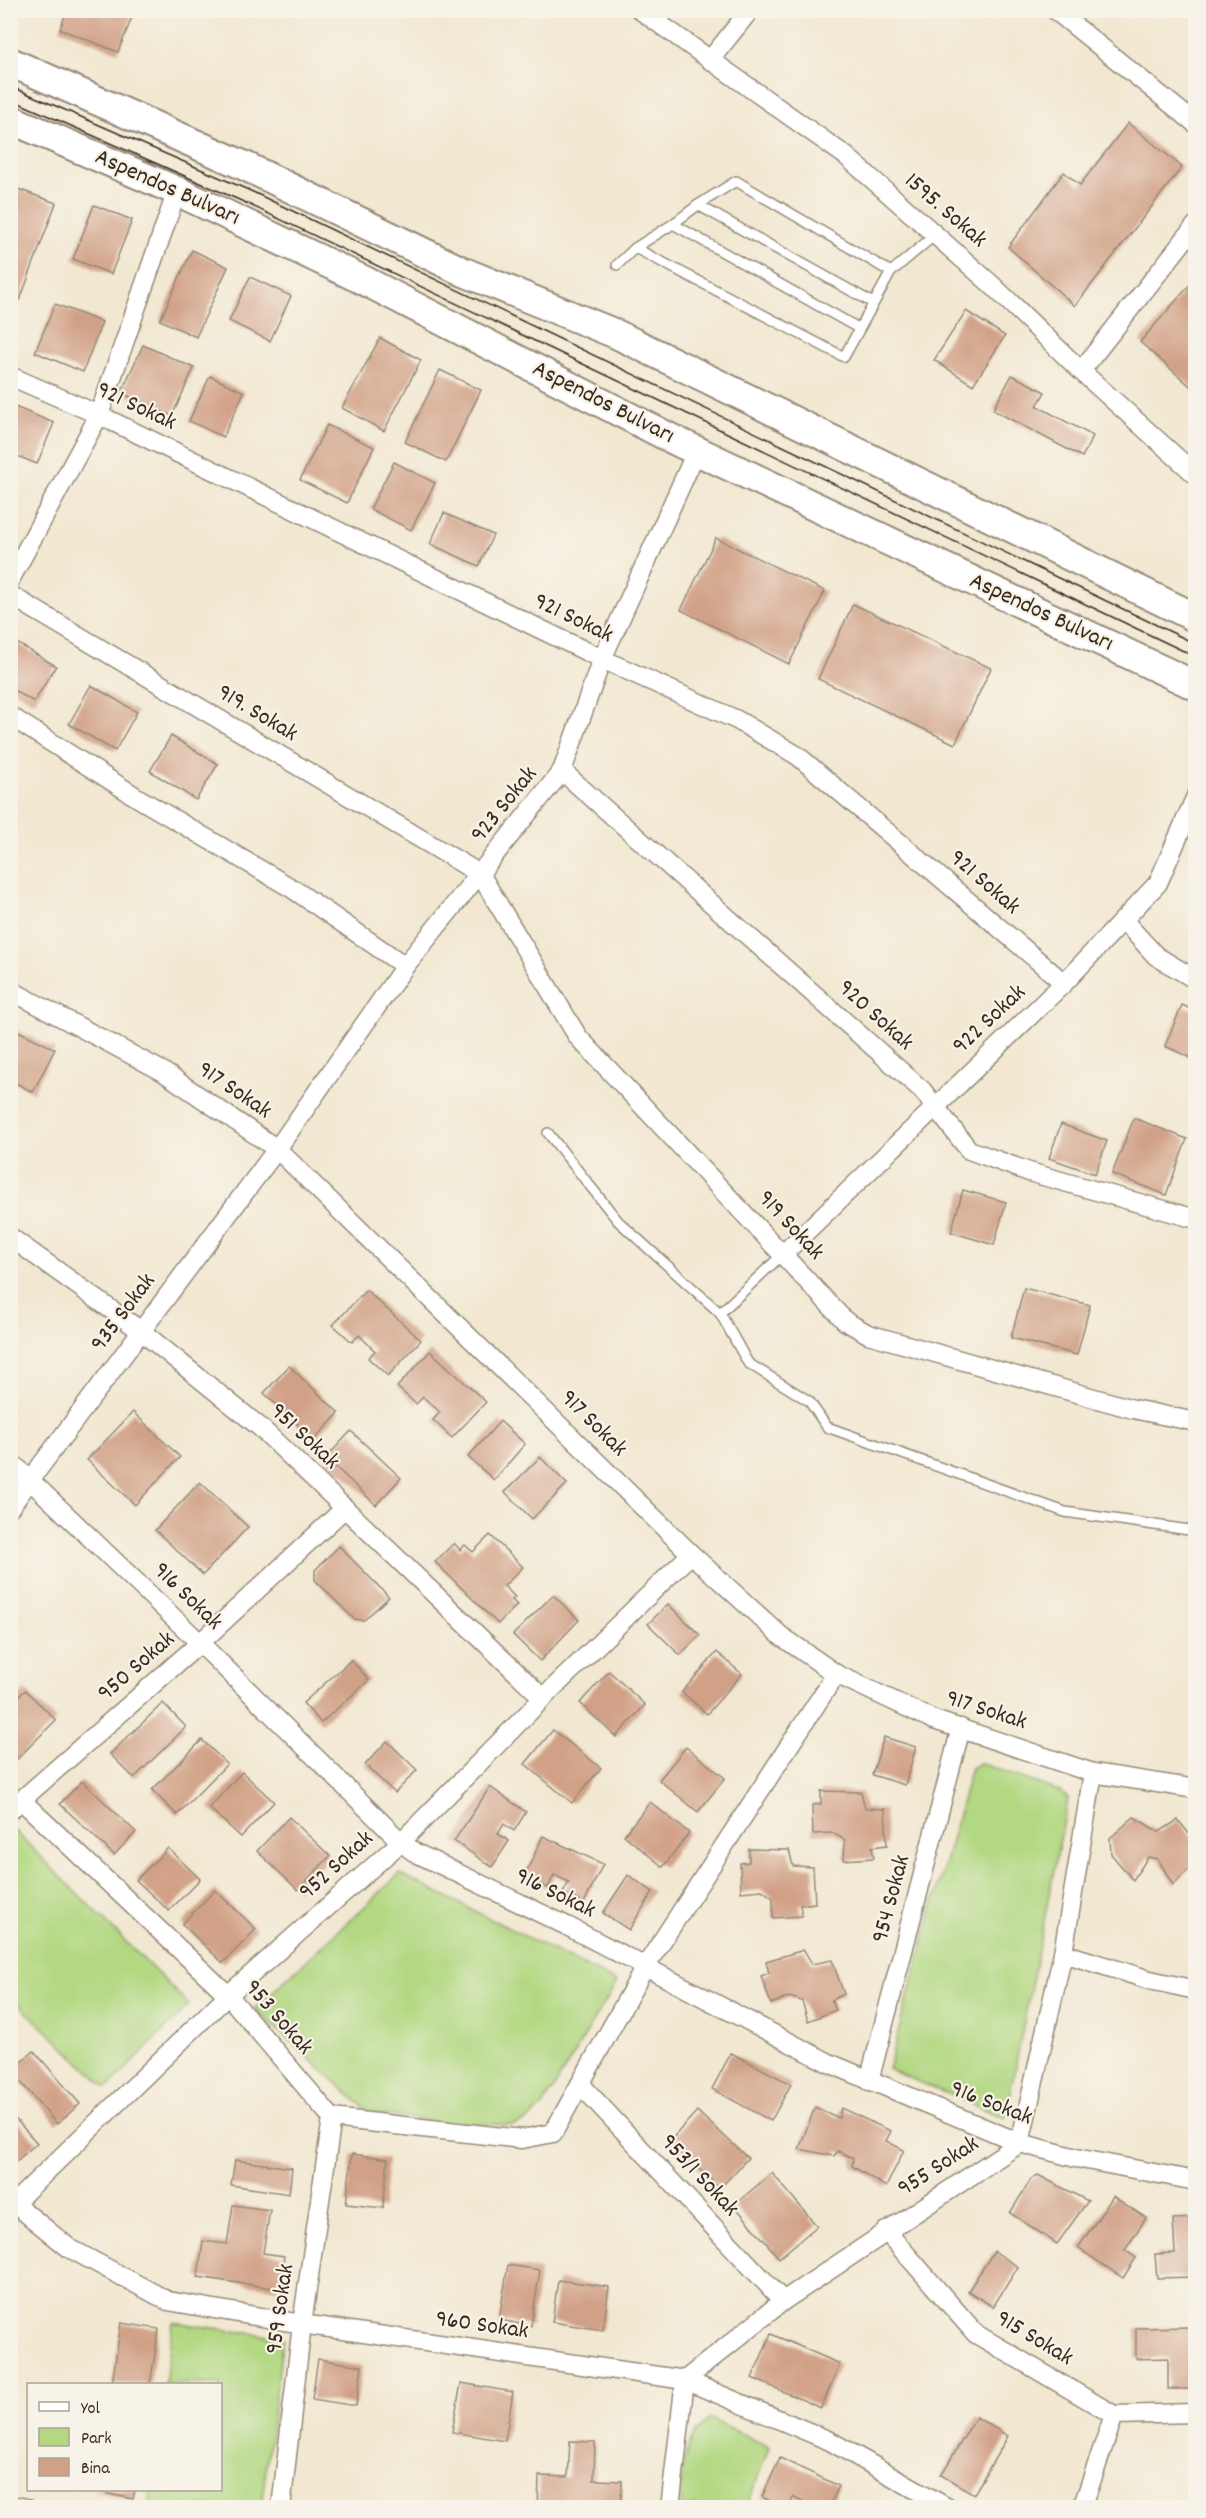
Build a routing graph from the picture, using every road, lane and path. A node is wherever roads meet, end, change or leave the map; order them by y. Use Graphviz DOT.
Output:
graph roads {
  1 [pos="640,10"];
  2 [pos="750,10"];
  3 [pos="1055,10"];
  4 [pos="710,60"];
  5 [pos="10,62"];
  6 [pos="10,119"];
  7 [pos="1196,124"];
  8 [pos="177,191"];
  9 [pos="698,205"];
  10 [pos="673,224"];
  11 [pos="1196,225"];
  12 [pos="936,234"];
  13 [pos="635,248"];
  14 [pos="617,264"];
  15 [pos="891,272"];
  16 [pos="873,303"];
  17 [pos="858,328"];
  18 [pos="1081,371"];
  19 [pos="10,376"];
  20 [pos="99,415"];
  21 [pos="697,450"];
  22 [pos="1196,475"];
  23 [pos="10,580"];
  24 [pos="10,595"];
  25 [pos="1196,618"];
  26 [pos="602,659"];
  27 [pos="1196,686"];
  28 [pos="10,716"];
  29 [pos="562,771"];
  30 [pos="1196,796"];
  31 [pos="480,874"];
  32 [pos="1124,921"];
  33 [pos="405,966"];
  34 [pos="1196,980"];
  35 [pos="1064,983"];
  36 [pos="10,990"];
  37 [pos="935,1105"];
  38 [pos="548,1134"];
  39 [pos="277,1149"];
  40 [pos="1196,1219"];
  41 [pos="13,1243"];
  42 [pos="783,1254"];
  43 [pos="720,1313"];
  44 [pos="141,1331"];
  45 [pos="1196,1422"];
  46 [pos="10,1461"];
  47 [pos="31,1479"];
  48 [pos="10,1507"];
  49 [pos="345,1508"];
  50 [pos="1196,1531"];
  51 [pos="691,1554"];
  52 [pos="200,1643"];
  53 [pos="836,1674"];
  54 [pos="543,1698"];
  55 [pos="961,1728"];
  56 [pos="1093,1773"];
  57 [pos="1196,1789"];
  58 [pos="16,1805"];
  59 [pos="401,1842"];
  60 [pos="1063,1953"];
  61 [pos="645,1966"];
  62 [pos="1196,1990"];
  63 [pos="228,1995"];
  64 [pos="869,2081"];
  65 [pos="580,2084"];
  66 [pos="332,2118"];
  67 [pos="1020,2143"];
  68 [pos="1196,2181"];
  69 [pos="12,2204"];
  70 [pos="886,2231"];
  71 [pos="783,2301"];
  72 [pos="302,2324"];
  73 [pos="685,2380"];
  74 [pos="1196,2413"];
  75 [pos="1114,2415"];
  76 [pos="10,2505"];
  77 [pos="26,2508"];
  78 [pos="281,2508"];
  79 [pos="670,2508"];
  80 [pos="948,2508"];
  81 [pos="1082,2508"];
  1 -- 4 [label="street, 1595. Sokak"];
  2 -- 4 [label="street"];
  3 -- 7 [label="street"];
  4 -- 12 [label="street, 1595. Sokak"];
  5 -- 25 [label="main road"];
  6 -- 8 [label="main road, Aspendos Bulvarı"];
  8 -- 20 [label="street"];
  8 -- 21 [label="main road, Aspendos Bulvarı"];
  9 -- 10 [label="lane"];
  9 -- 15 [label="lane"];
  9 -- 16 [label="lane"];
  10 -- 13 [label="lane"];
  10 -- 17 [label="lane"];
  11 -- 18 [label="street"];
  12 -- 15 [label="lane"];
  12 -- 18 [label="street, 1595. Sokak"];
  13 -- 14 [label="lane"];
  13 -- 17 [label="lane"];
  15 -- 16 [label="lane"];
  16 -- 17 [label="lane"];
  18 -- 22 [label="street, 1595. Sokak"];
  19 -- 20 [label="street, 921 Sokak"];
  20 -- 23 [label="street"];
  20 -- 26 [label="street, 921 Sokak"];
  21 -- 26 [label="street, 923 Sokak"];
  21 -- 27 [label="main road, Aspendos Bulvarı"];
  24 -- 31 [label="street, 919. Sokak"];
  26 -- 29 [label="street, 923 Sokak"];
  26 -- 35 [label="street, 921 Sokak"];
  28 -- 33 [label="street"];
  29 -- 31 [label="street, 923 Sokak"];
  29 -- 37 [label="street, 920 Sokak"];
  30 -- 32 [label="street, 922 Sokak"];
  31 -- 33 [label="street, 923 Sokak"];
  31 -- 42 [label="street, 919 Sokak"];
  32 -- 34 [label="street"];
  32 -- 35 [label="street, 922 Sokak"];
  33 -- 39 [label="street, 923 Sokak"];
  35 -- 37 [label="street, 922 Sokak"];
  36 -- 39 [label="street, 917 Sokak"];
  37 -- 40 [label="street, 920 Sokak"];
  37 -- 42 [label="street, 922 Sokak"];
  38 -- 43 [label="lane"];
  39 -- 44 [label="street, 935 Sokak"];
  39 -- 51 [label="street, 917 Sokak"];
  41 -- 44 [label="street, 951 Sokak"];
  42 -- 43 [label="lane"];
  42 -- 45 [label="street, 919 Sokak"];
  43 -- 50 [label="lane"];
  44 -- 47 [label="street, 935 Sokak"];
  44 -- 49 [label="street, 951 Sokak"];
  46 -- 47 [label="street, 916 Sokak"];
  47 -- 48 [label="street, 935 Sokak"];
  47 -- 52 [label="street, 916 Sokak"];
  49 -- 52 [label="street, 950 Sokak"];
  49 -- 54 [label="street, 951 Sokak"];
  51 -- 53 [label="street, 917 Sokak"];
  51 -- 54 [label="street, 952 Sokak"];
  52 -- 58 [label="street, 950 Sokak"];
  52 -- 59 [label="street, 916 Sokak"];
  53 -- 55 [label="street, 917 Sokak"];
  53 -- 61 [label="street"];
  54 -- 59 [label="street, 952 Sokak"];
  55 -- 56 [label="street, 917 Sokak"];
  55 -- 64 [label="street, 954 Sokak"];
  56 -- 57 [label="street, 917 Sokak"];
  56 -- 60 [label="street"];
  58 -- 63 [label="street, 953 Sokak"];
  59 -- 61 [label="street, 916 Sokak"];
  59 -- 63 [label="street, 952 Sokak"];
  60 -- 62 [label="street"];
  60 -- 67 [label="street"];
  61 -- 64 [label="street, 916 Sokak"];
  61 -- 65 [label="street"];
  63 -- 66 [label="street, 953 Sokak"];
  63 -- 69 [label="street, 952 Sokak"];
  64 -- 67 [label="street, 916 Sokak"];
  65 -- 66 [label="street"];
  65 -- 71 [label="street, 953/1 Sokak"];
  66 -- 72 [label="street, 959 Sokak"];
  67 -- 68 [label="street, 916 Sokak"];
  67 -- 70 [label="street, 955 Sokak"];
  69 -- 72 [label="street, 960 Sokak"];
  70 -- 71 [label="street, 955 Sokak"];
  70 -- 75 [label="street, 915 Sokak"];
  71 -- 73 [label="street, 955 Sokak"];
  72 -- 73 [label="street, 960 Sokak"];
  72 -- 78 [label="street, 959 Sokak"];
  73 -- 79 [label="street"];
  73 -- 80 [label="street, 960 Sokak"];
  74 -- 75 [label="street"];
  75 -- 81 [label="street"];
  76 -- 77 [label="street"];
}
